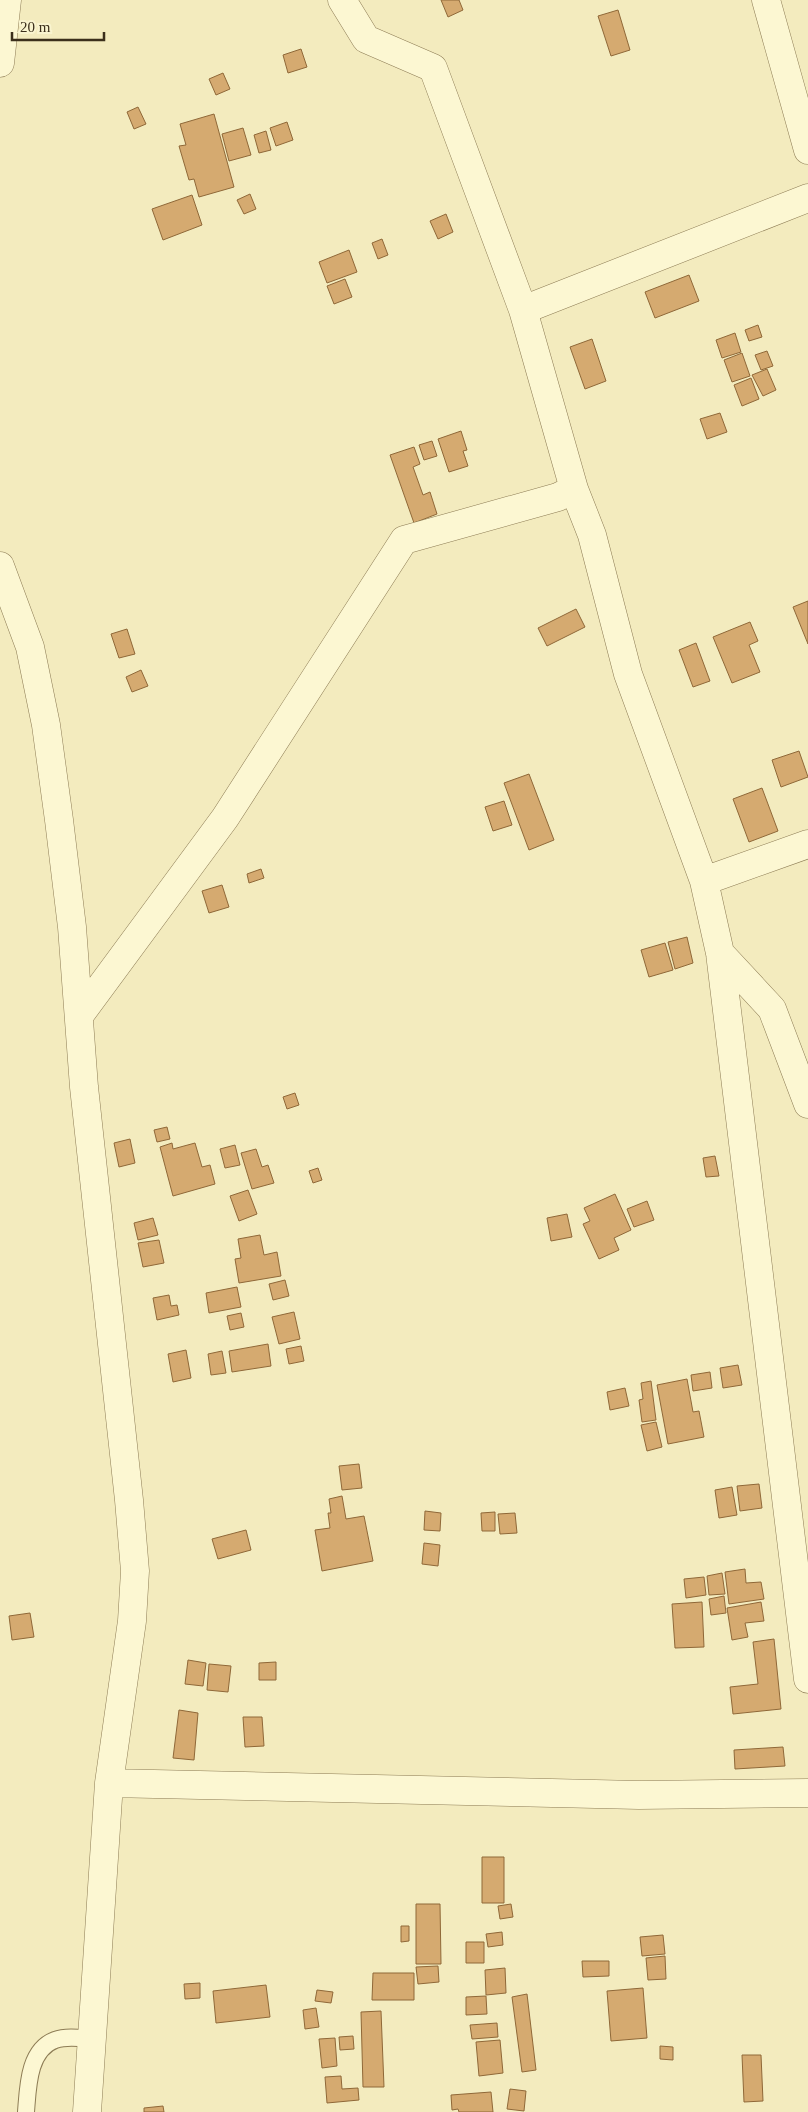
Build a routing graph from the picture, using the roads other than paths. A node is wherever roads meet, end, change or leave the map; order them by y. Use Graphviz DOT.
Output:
graph roads {
  1 [pos="7,0"];
  2 [pos="342,0"];
  3 [pos="766,0"];
  4 [pos="0,63"];
  5 [pos="808,150"];
  6 [pos="808,198"];
  7 [pos="523,310"];
  8 [pos="574,489"];
  9 [pos="0,566"];
  10 [pos="808,844"];
  11 [pos="704,881"];
  12 [pos="720,953"];
  13 [pos="79,1016"];
  14 [pos="808,1104"];
  15 [pos="808,1679"];
  16 [pos="109,1783"];
  17 [pos="808,1794"];
  18 [pos="91,2039"];
  19 [pos="26,2112"];
  20 [pos="86,2112"];
  1 -- 4 [label="street"];
  2 -- 7 [label="street"];
  3 -- 5 [label="street"];
  6 -- 7 [label="street"];
  7 -- 8 [label="street"];
  8 -- 11 [label="street"];
  8 -- 13 [label="street"];
  9 -- 13 [label="street"];
  10 -- 11 [label="street"];
  11 -- 12 [label="street"];
  12 -- 14 [label="street"];
  12 -- 15 [label="street"];
  13 -- 16 [label="street"];
  16 -- 17 [label="street"];
  16 -- 18 [label="street"];
  18 -- 19 [label="lane"];
  18 -- 20 [label="street"];
}
